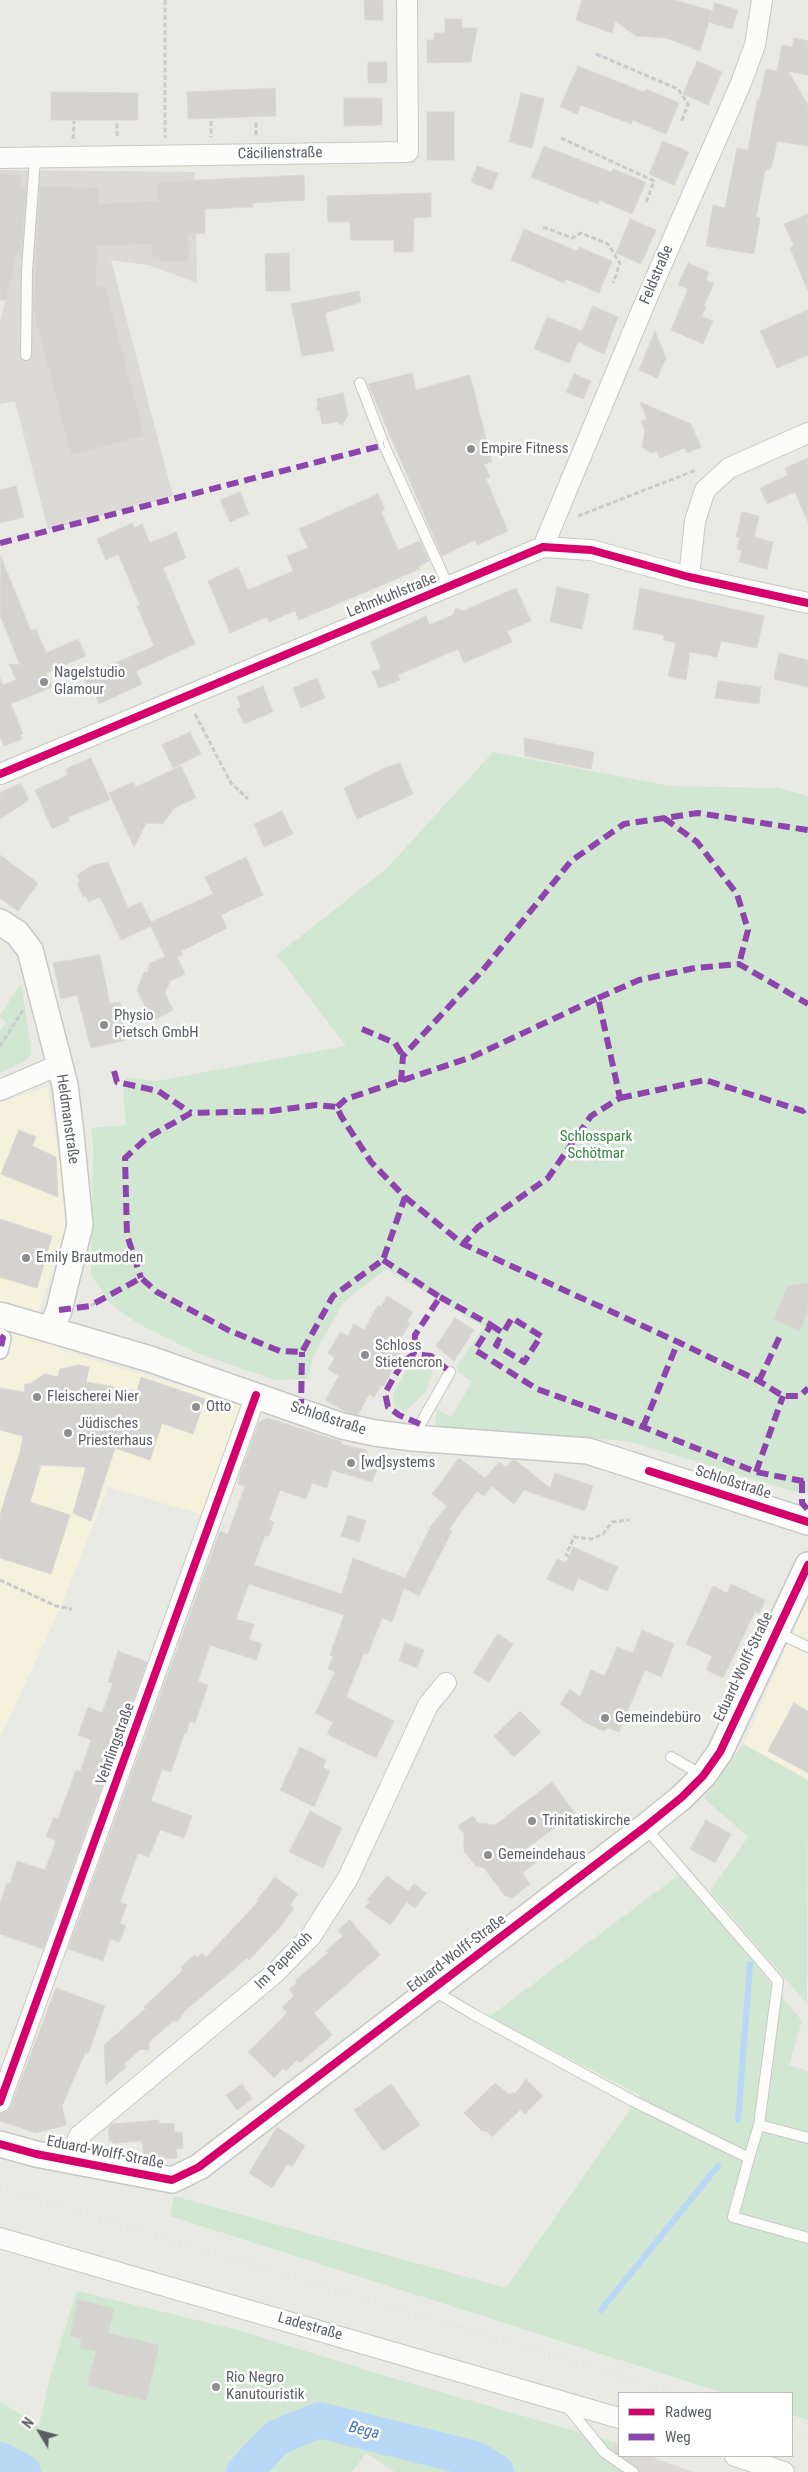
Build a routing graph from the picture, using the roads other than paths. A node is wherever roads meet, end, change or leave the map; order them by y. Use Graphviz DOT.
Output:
graph roads {
  1 [pos="407,0"];
  2 [pos="762,0"];
  3 [pos="0,158"];
  4 [pos="35,158"];
  5 [pos="26,355"];
  6 [pos="360,383"];
  7 [pos="808,433"];
  8 [pos="543,548"];
  9 [pos="689,577"];
  10 [pos="449,588"];
  11 [pos="808,603"];
  12 [pos="0,774"];
  13 [pos="0,922"];
  14 [pos="59,1065"];
  15 [pos="0,1090"];
  16 [pos="0,1315"];
  17 [pos="51,1330"];
  18 [pos="0,1336"];
  19 [pos="0,1352"];
  20 [pos="450,1372"];
  21 [pos="256,1395"];
  22 [pos="413,1438"];
  23 [pos="808,1522"];
  24 [pos="808,1565"];
  25 [pos="776,1631"];
  26 [pos="808,1647"];
  27 [pos="446,1683"];
  28 [pos="671,1756"];
  29 [pos="703,1776"];
  30 [pos="645,1827"];
  31 [pos="433,1990"];
  32 [pos="0,2102"];
  33 [pos="759,2125"];
  34 [pos="808,2138"];
  35 [pos="0,2144"];
  36 [pos="749,2158"];
  37 [pos="70,2159"];
  38 [pos="0,2238"];
  39 [pos="808,2238"];
  40 [pos="563,2402"];
  41 [pos="618,2418"];
  42 [pos="738,2457"];
  43 [pos="633,2472"];
  44 [pos="784,2472"];
  1 -- 4 [label="street, Cäcilienstraße"];
  2 -- 8 [label="street, Feldstraße"];
  3 -- 4 [label="street, Cäcilienstraße"];
  4 -- 5 [label="lane"];
  6 -- 10 [label="lane"];
  7 -- 9 [label="street"];
  8 -- 9 [label="street, Lehmkuhlstraße"];
  8 -- 10 [label="street, Lehmkuhlstraße"];
  9 -- 11 [label="street, Lehmkuhlstraße"];
  10 -- 12 [label="street, Lehmkuhlstraße"];
  13 -- 14 [label="street, Heldmanstraße"];
  14 -- 15 [label="street"];
  14 -- 17 [label="street, Heldmanstraße"];
  16 -- 17 [label="street, Schloßstraße"];
  17 -- 21 [label="street, Schloßstraße"];
  18 -- 19 [label="street"];
  20 -- 22 [label="lane"];
  21 -- 22 [label="street, Schloßstraße"];
  21 -- 32 [label="street, Vehrlingstraße"];
  22 -- 23 [label="street, Schloßstraße"];
  24 -- 25 [label="street, Eduard-Wolff-Straße"];
  25 -- 26 [label="lane"];
  25 -- 29 [label="street, Eduard-Wolff-Straße"];
  27 -- 37 [label="street, Im Papenloh"];
  28 -- 29 [label="lane"];
  29 -- 30 [label="street, Eduard-Wolff-Straße"];
  30 -- 31 [label="street, Eduard-Wolff-Straße"];
  30 -- 33 [label="lane"];
  31 -- 36 [label="lane"];
  31 -- 37 [label="street, Eduard-Wolff-Straße"];
  33 -- 34 [label="lane"];
  33 -- 36 [label="lane"];
  35 -- 37 [label="street, Eduard-Wolff-Straße"];
  36 -- 39 [label="lane"];
  38 -- 40 [label="street, Ladestraße"];
  40 -- 41 [label="street, Ladestraße"];
  40 -- 43 [label="lane"];
  42 -- 44 [label="street"];
}
